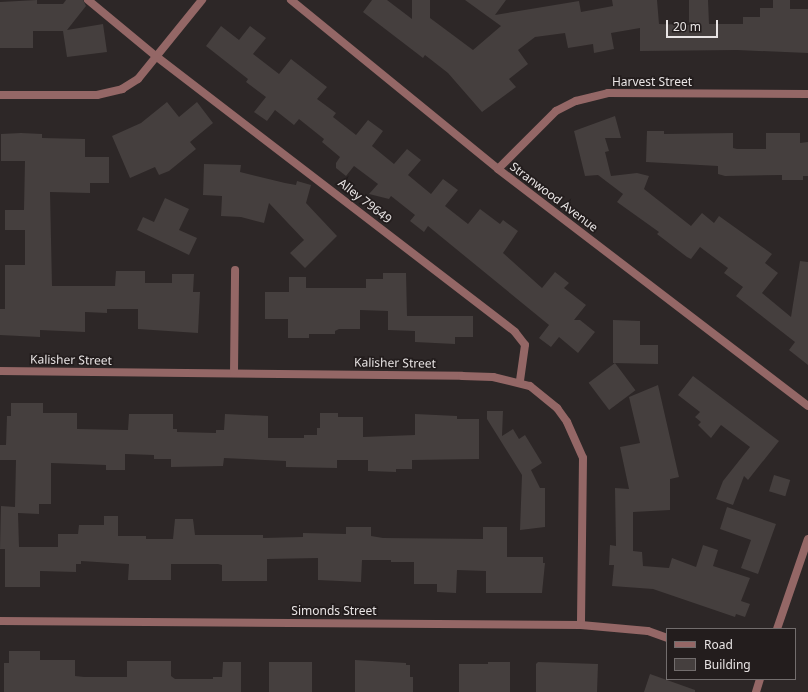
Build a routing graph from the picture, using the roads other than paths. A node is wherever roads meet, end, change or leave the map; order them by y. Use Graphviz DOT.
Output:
graph roads {
  1 [pos="88,0"];
  2 [pos="202,0"];
  3 [pos="291,0"];
  4 [pos="157,57"];
  5 [pos="808,94"];
  6 [pos="0,95"];
  7 [pos="498,169"];
  8 [pos="235,270"];
  9 [pos="0,371"];
  10 [pos="234,373"];
  11 [pos="520,382"];
  12 [pos="808,406"];
  13 [pos="808,539"];
  14 [pos="0,621"];
  15 [pos="581,626"];
  16 [pos="777,628"];
  17 [pos="666,638"];
  18 [pos="760,680"];
  19 [pos="756,692"];
  1 -- 4 [label="street, Alley 79649"];
  2 -- 4 [label="street"];
  3 -- 7 [label="street, Stranwood Avenue"];
  4 -- 6 [label="street"];
  4 -- 11 [label="street, Alley 79649"];
  5 -- 7 [label="street, Harvest Street"];
  7 -- 12 [label="street, Stranwood Avenue"];
  8 -- 10 [label="street"];
  9 -- 10 [label="street, Kalisher Street"];
  10 -- 11 [label="street, Kalisher Street"];
  11 -- 15 [label="street, Kalisher Street"];
  13 -- 16 [label="street"];
  14 -- 15 [label="street, Simonds Street"];
  15 -- 17 [label="street, Simonds Street"];
  18 -- 19 [label="street"];
}
